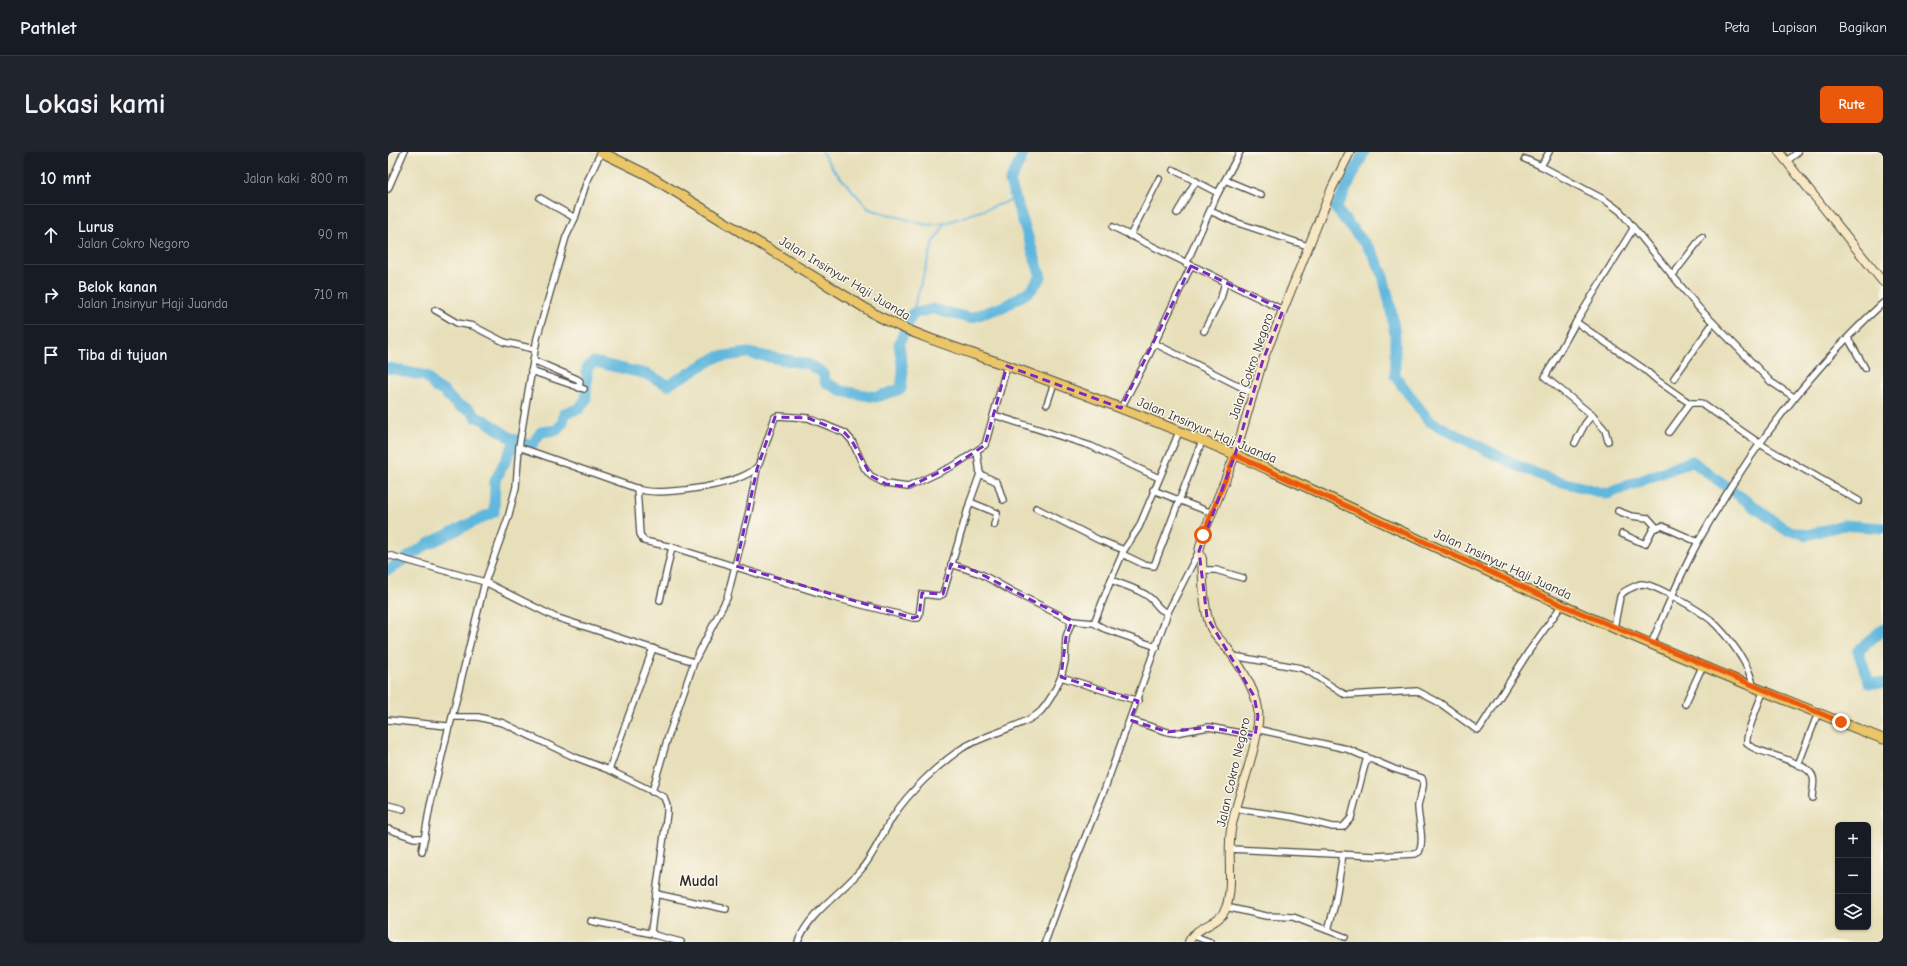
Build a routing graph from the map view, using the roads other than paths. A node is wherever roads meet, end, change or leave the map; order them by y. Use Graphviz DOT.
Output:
graph roads {
  1 [pos="404,152"];
  2 [pos="601,152"];
  3 [pos="1240,152"];
  4 [pos="1350,152"];
  5 [pos="1549,152"];
  6 [pos="1779,152"];
  7 [pos="1798,152"];
  8 [pos="1525,159"];
  9 [pos="1787,161"];
  10 [pos="1541,166"];
  11 [pos="1174,170"];
  12 [pos="1159,179"];
  13 [pos="1225,180"];
  14 [pos="1196,181"];
  15 [pos="388,189"];
  16 [pos="1218,193"];
  17 [pos="1261,194"];
  18 [pos="540,198"];
  19 [pos="1210,211"];
  20 [pos="1177,214"];
  21 [pos="575,218"];
  22 [pos="1113,227"];
  23 [pos="1633,229"];
  24 [pos="1130,236"];
  25 [pos="1702,237"];
  26 [pos="1308,246"];
  27 [pos="1188,265"];
  28 [pos="1672,276"];
  29 [pos="1225,282"];
  30 [pos="1883,282"];
  31 [pos="1883,303"];
  32 [pos="435,310"];
  33 [pos="1283,310"];
  34 [pos="1576,322"];
  35 [pos="1713,323"];
  36 [pos="1204,331"];
  37 [pos="1848,338"];
  38 [pos="1154,343"];
  39 [pos="534,349"];
  40 [pos="533,360"];
  41 [pos="1007,366"];
  42 [pos="1865,368"];
  43 [pos="531,371"];
  44 [pos="1674,378"];
  45 [pos="1054,383"];
  46 [pos="1253,393"];
  47 [pos="1794,397"];
  48 [pos="1690,402"];
  49 [pos="1047,404"];
  50 [pos="1121,408"];
  51 [pos="994,415"];
  52 [pos="1592,415"];
  53 [pos="1179,432"];
  54 [pos="1669,432"];
  55 [pos="1202,441"];
  56 [pos="1608,441"];
  57 [pos="1574,443"];
  58 [pos="1761,444"];
  59 [pos="520,445"];
  60 [pos="978,451"];
  61 [pos="1235,455"];
  62 [pos="757,469"];
  63 [pos="980,474"];
  64 [pos="1160,478"];
  65 [pos="637,488"];
  66 [pos="1153,490"];
  67 [pos="1179,499"];
  68 [pos="1003,500"];
  69 [pos="970,502"];
  70 [pos="1859,502"];
  71 [pos="1036,508"];
  72 [pos="1618,511"];
  73 [pos="1212,513"];
  74 [pos="994,525"];
  75 [pos="1656,527"];
  76 [pos="1622,534"];
  77 [pos="1698,542"];
  78 [pos="672,547"];
  79 [pos="1199,551"];
  80 [pos="1123,552"];
  81 [pos="388,555"];
  82 [pos="951,564"];
  83 [pos="736,566"];
  84 [pos="1202,570"];
  85 [pos="1243,578"];
  86 [pos="1111,580"];
  87 [pos="485,582"];
  88 [pos="1672,595"];
  89 [pos="660,600"];
  90 [pos="1562,605"];
  91 [pos="1168,612"];
  92 [pos="1072,621"];
  93 [pos="1094,623"];
  94 [pos="1614,628"];
  95 [pos="1651,644"];
  96 [pos="653,648"];
  97 [pos="1157,648"];
  98 [pos="1233,656"];
  99 [pos="694,662"];
  100 [pos="1703,666"];
  101 [pos="1061,677"];
  102 [pos="1753,687"];
  103 [pos="1764,691"];
  104 [pos="1138,701"];
  105 [pos="1686,704"];
  106 [pos="1818,713"];
  107 [pos="453,717"];
  108 [pos="388,720"];
  109 [pos="1130,720"];
  110 [pos="449,726"];
  111 [pos="1256,732"];
  112 [pos="1883,739"];
  113 [pos="1368,757"];
  114 [pos="1798,765"];
  115 [pos="609,770"];
  116 [pos="652,792"];
  117 [pos="1812,798"];
  118 [pos="388,805"];
  119 [pos="403,809"];
  120 [pos="1236,809"];
  121 [pos="388,829"];
  122 [pos="425,838"];
  123 [pos="1230,849"];
  124 [pos="422,851"];
  125 [pos="1343,854"];
  126 [pos="656,894"];
  127 [pos="1226,907"];
  128 [pos="726,909"];
  129 [pos="591,921"];
  130 [pos="1328,930"];
  131 [pos="653,934"];
  132 [pos="1345,938"];
  133 [pos="1190,939"];
  134 [pos="681,942"];
  135 [pos="798,942"];
  136 [pos="1045,942"];
  137 [pos="1210,942"];
  1 -- 15 [label="street"];
  2 -- 21 [label="street"];
  2 -- 41 [label="main road, Jalan Insinyur Haji Juanda"];
  3 -- 13 [label="street"];
  4 -- 26 [label="street, Jalan Cokro Negoro"];
  5 -- 10 [label="street"];
  6 -- 9 [label="street"];
  7 -- 9 [label="street"];
  8 -- 10 [label="street"];
  9 -- 30 [label="street"];
  10 -- 23 [label="street"];
  11 -- 14 [label="street"];
  12 -- 24 [label="street"];
  13 -- 16 [label="street"];
  13 -- 17 [label="street"];
  14 -- 16 [label="street"];
  14 -- 20 [label="street"];
  16 -- 19 [label="street"];
  18 -- 21 [label="street"];
  19 -- 26 [label="street"];
  19 -- 27 [label="street"];
  21 -- 39 [label="street"];
  22 -- 24 [label="street"];
  23 -- 28 [label="street"];
  23 -- 34 [label="street"];
  24 -- 27 [label="street"];
  25 -- 28 [label="street"];
  26 -- 33 [label="street, Jalan Cokro Negoro"];
  27 -- 29 [label="street"];
  27 -- 38 [label="street"];
  28 -- 35 [label="street"];
  29 -- 33 [label="street"];
  29 -- 36 [label="street"];
  31 -- 37 [label="street"];
  32 -- 39 [label="street"];
  33 -- 46 [label="street, Jalan Cokro Negoro"];
  34 -- 48 [label="street"];
  34 -- 52 [label="street"];
  35 -- 44 [label="street"];
  35 -- 47 [label="street"];
  37 -- 42 [label="street"];
  37 -- 47 [label="street"];
  38 -- 46 [label="street"];
  38 -- 50 [label="street"];
  39 -- 40 [label="street"];
  40 -- 43 [label="street"];
  40 -- 43 [label="street"];
  41 -- 45 [label="main road, Jalan Insinyur Haji Juanda"];
  41 -- 51 [label="street"];
  43 -- 59 [label="street"];
  45 -- 49 [label="street"];
  45 -- 50 [label="main road, Jalan Insinyur Haji Juanda"];
  46 -- 61 [label="street, Jalan Cokro Negoro"];
  47 -- 58 [label="street"];
  48 -- 54 [label="street"];
  48 -- 58 [label="street"];
  50 -- 53 [label="main road, Jalan Insinyur Haji Juanda"];
  51 -- 60 [label="street"];
  51 -- 64 [label="street"];
  52 -- 56 [label="street"];
  52 -- 57 [label="street"];
  53 -- 55 [label="main road, Jalan Insinyur Haji Juanda"];
  53 -- 64 [label="street"];
  55 -- 61 [label="main road, Jalan Insinyur Haji Juanda"];
  55 -- 67 [label="street"];
  58 -- 70 [label="street"];
  58 -- 77 [label="street"];
  59 -- 65 [label="street"];
  59 -- 87 [label="street"];
  60 -- 62 [label="street"];
  60 -- 63 [label="street"];
  61 -- 73 [label="street, Jalan Cokro Negoro"];
  61 -- 90 [label="main road, Jalan Insinyur Haji Juanda"];
  62 -- 65 [label="street"];
  62 -- 83 [label="street"];
  63 -- 68 [label="street"];
  63 -- 69 [label="street"];
  64 -- 66 [label="street"];
  65 -- 78 [label="street"];
  66 -- 67 [label="street"];
  66 -- 80 [label="street"];
  67 -- 73 [label="street"];
  67 -- 80 [label="street"];
  69 -- 74 [label="street"];
  69 -- 82 [label="street"];
  71 -- 80 [label="street"];
  72 -- 75 [label="street"];
  73 -- 79 [label="street, Jalan Cokro Negoro"];
  75 -- 76 [label="street"];
  75 -- 77 [label="street"];
  77 -- 88 [label="street"];
  78 -- 83 [label="street"];
  78 -- 89 [label="street"];
  79 -- 84 [label="street, Jalan Cokro Negoro"];
  79 -- 91 [label="street"];
  80 -- 86 [label="street"];
  81 -- 87 [label="street"];
  82 -- 83 [label="street"];
  82 -- 92 [label="street"];
  83 -- 99 [label="street"];
  84 -- 85 [label="street"];
  84 -- 98 [label="street, Jalan Cokro Negoro"];
  86 -- 91 [label="street"];
  86 -- 93 [label="street"];
  87 -- 96 [label="street"];
  87 -- 107 [label="street"];
  88 -- 94 [label="street"];
  88 -- 95 [label="street"];
  88 -- 102 [label="street"];
  90 -- 94 [label="main road, Jalan Insinyur Haji Juanda"];
  90 -- 98 [label="street"];
  91 -- 97 [label="street"];
  92 -- 93 [label="street"];
  92 -- 101 [label="street"];
  93 -- 97 [label="street"];
  94 -- 95 [label="main road, Jalan Insinyur Haji Juanda"];
  95 -- 100 [label="main road, Jalan Insinyur Haji Juanda"];
  96 -- 99 [label="street"];
  96 -- 115 [label="street"];
  97 -- 104 [label="street"];
  98 -- 111 [label="street, Jalan Cokro Negoro"];
  99 -- 116 [label="street"];
  100 -- 102 [label="main road, Jalan Insinyur Haji Juanda"];
  100 -- 105 [label="street"];
  101 -- 104 [label="street"];
  101 -- 135 [label="street"];
  102 -- 103 [label="main road, Jalan Insinyur Haji Juanda"];
  103 -- 106 [label="main road, Jalan Insinyur Haji Juanda"];
  103 -- 114 [label="street"];
  104 -- 109 [label="street"];
  106 -- 112 [label="main road, Jalan Insinyur Haji Juanda"];
  106 -- 114 [label="street"];
  107 -- 110 [label="street"];
  107 -- 115 [label="street"];
  108 -- 110 [label="street"];
  109 -- 111 [label="street"];
  109 -- 136 [label="street"];
  110 -- 122 [label="street"];
  111 -- 113 [label="street"];
  111 -- 120 [label="street, Jalan Cokro Negoro"];
  113 -- 120 [label="street"];
  113 -- 125 [label="street"];
  114 -- 117 [label="street"];
  115 -- 116 [label="street"];
  116 -- 126 [label="street"];
  118 -- 119 [label="street"];
  120 -- 123 [label="street, Jalan Cokro Negoro"];
  121 -- 122 [label="street"];
  122 -- 124 [label="street"];
  123 -- 125 [label="street"];
  123 -- 127 [label="street, Jalan Cokro Negoro"];
  125 -- 130 [label="street"];
  126 -- 128 [label="street"];
  126 -- 131 [label="street"];
  127 -- 130 [label="street"];
  127 -- 133 [label="street"];
  129 -- 131 [label="street"];
  130 -- 132 [label="street"];
  131 -- 134 [label="street"];
  133 -- 137 [label="street"];
}
